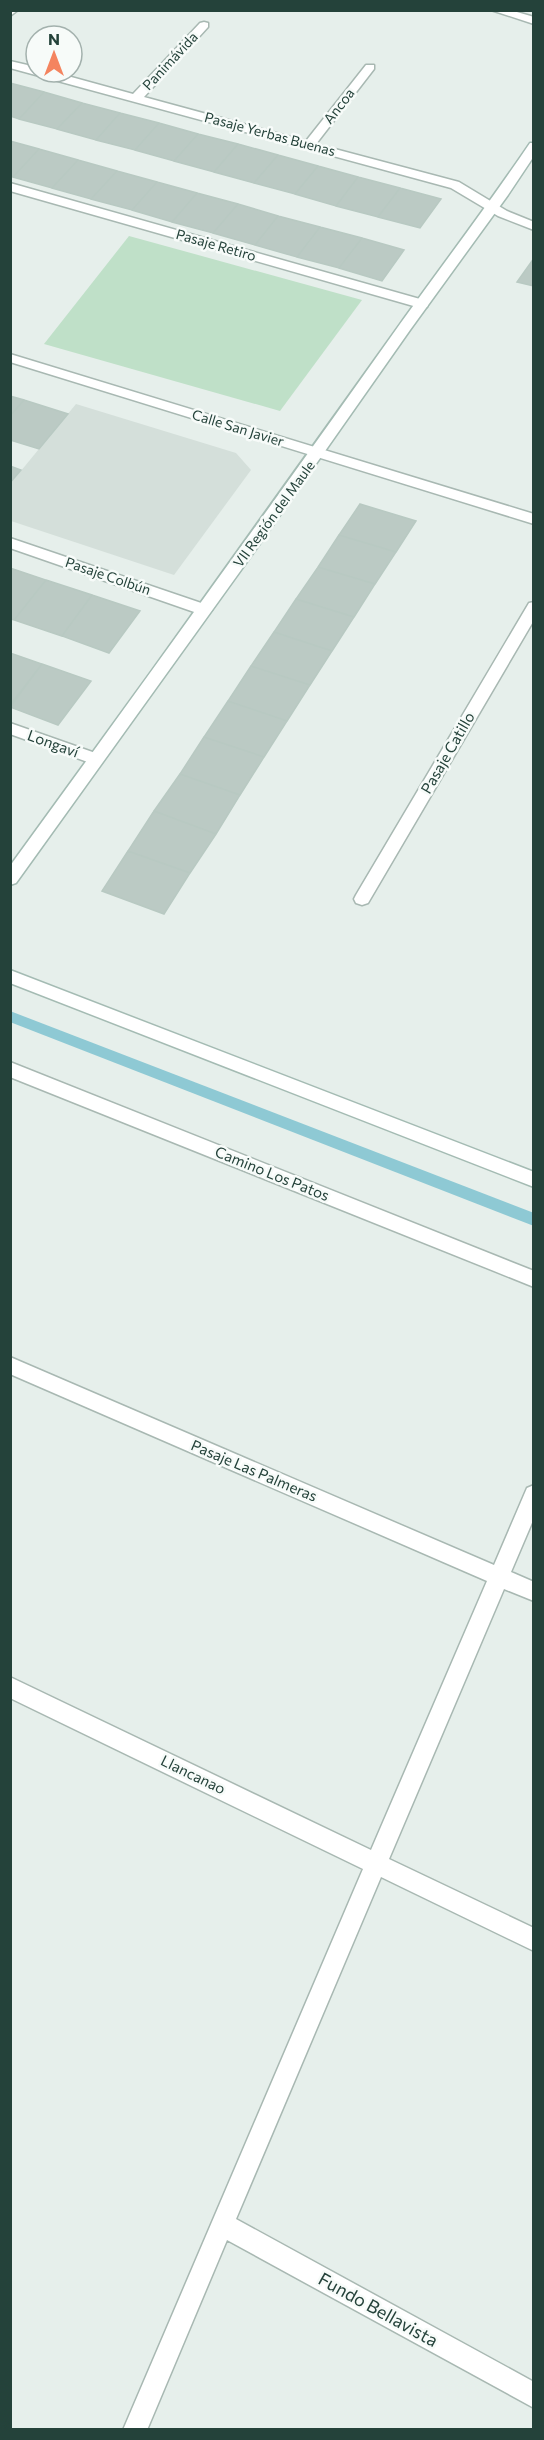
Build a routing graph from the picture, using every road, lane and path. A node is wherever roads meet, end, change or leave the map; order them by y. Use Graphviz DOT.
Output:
graph roads {
  1 [pos="496,10"];
  2 [pos="534,21"];
  3 [pos="204,25"];
  4 [pos="370,67"];
  5 [pos="84,84"];
  6 [pos="136,98"];
  7 [pos="309,145"];
  8 [pos="534,146"];
  9 [pos="10,187"];
  10 [pos="494,209"];
  11 [pos="534,226"];
  12 [pos="422,304"];
  13 [pos="10,358"];
  14 [pos="318,453"];
  15 [pos="534,519"];
  16 [pos="10,543"];
  17 [pos="534,607"];
  18 [pos="205,610"];
  19 [pos="10,728"];
  20 [pos="96,759"];
  21 [pos="10,879"];
  22 [pos="362,899"];
  23 [pos="10,976"];
  24 [pos="10,1069"];
  25 [pos="534,1180"];
  26 [pos="534,1279"];
  27 [pos="10,1365"];
  28 [pos="534,1494"];
  29 [pos="498,1576"];
  30 [pos="534,1592"];
  31 [pos="10,1687"];
  32 [pos="376,1863"];
  33 [pos="534,1940"];
  34 [pos="222,2224"];
  35 [pos="534,2396"];
  36 [pos="135,2428"];
  1 -- 2 [label="street"];
  3 -- 6 [label="street, Panimávida"];
  4 -- 7 [label="street, Ancoa"];
  5 -- 6 [label="street, Pasaje Yerbas Buenas"];
  6 -- 7 [label="street, Pasaje Yerbas Buenas"];
  7 -- 10 [label="street, Pasaje Yerbas Buenas"];
  8 -- 10 [label="street, VII Región del Maule"];
  9 -- 12 [label="street, Pasaje Retiro"];
  10 -- 11 [label="street, Pasaje Yerbas Buenas"];
  10 -- 12 [label="street, VII Región del Maule"];
  12 -- 14 [label="street, VII Región del Maule"];
  13 -- 14 [label="street, Calle San Javier"];
  14 -- 15 [label="street, Calle San Javier"];
  14 -- 18 [label="street, VII Región del Maule"];
  16 -- 18 [label="street, Pasaje Colbún"];
  17 -- 22 [label="street, Pasaje Catillo"];
  18 -- 20 [label="street, VII Región del Maule"];
  19 -- 20 [label="street, Longaví"];
  20 -- 21 [label="street, VII Región del Maule"];
  23 -- 25 [label="street"];
  24 -- 26 [label="street, Camino Los Patos"];
  27 -- 29 [label="street, Pasaje Las Palmeras"];
  28 -- 29 [label="street"];
  29 -- 30 [label="street, Pasaje Las Palmeras"];
  29 -- 32 [label="street"];
  31 -- 32 [label="street, Llancanao"];
  32 -- 33 [label="street, Llancanao"];
  32 -- 34 [label="street"];
  34 -- 35 [label="street, Fundo Bellavista"];
  34 -- 36 [label="street"];
}
